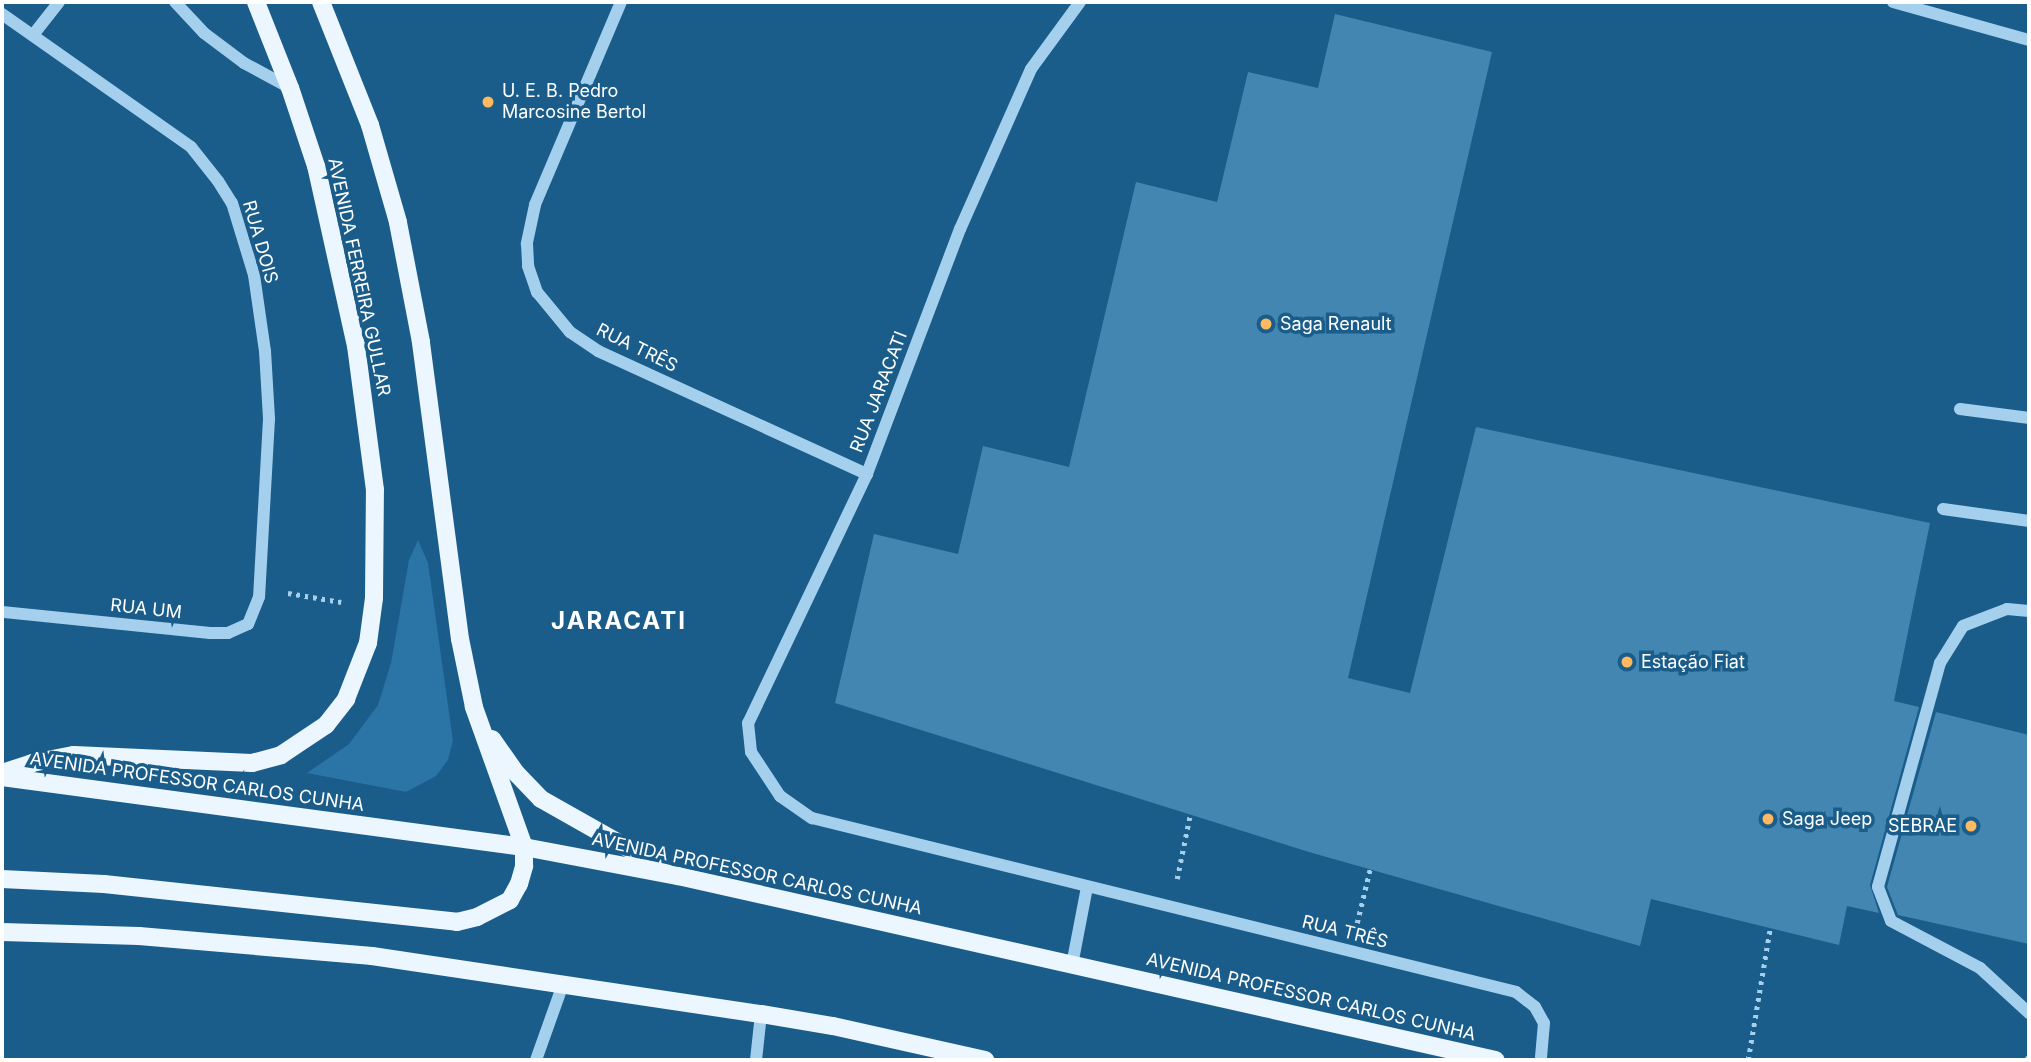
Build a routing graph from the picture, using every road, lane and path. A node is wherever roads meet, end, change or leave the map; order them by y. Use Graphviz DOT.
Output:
graph roads {
  1 [pos="59,2"];
  2 [pos="175,2"];
  3 [pos="256,2"];
  4 [pos="321,2"];
  5 [pos="621,2"];
  6 [pos="1080,2"];
  7 [pos="1893,2"];
  8 [pos="2,14"];
  9 [pos="33,35"];
  10 [pos="2029,40"];
  11 [pos="290,88"];
  12 [pos="1960,409"];
  13 [pos="2029,418"];
  14 [pos="867,474"];
  15 [pos="1942,509"];
  16 [pos="2029,521"];
  17 [pos="259,589"];
  18 [pos="282,593"];
  19 [pos="346,603"];
  20 [pos="2029,611"];
  21 [pos="2,612"];
  22 [pos="474,707"];
  23 [pos="2,775"];
  24 [pos="780,796"];
  25 [pos="1190,815"];
  26 [pos="524,848"];
  27 [pos="1370,869"];
  28 [pos="678,876"];
  29 [pos="2,879"];
  30 [pos="1087,887"];
  31 [pos="1171,907"];
  32 [pos="1770,929"];
  33 [pos="2,932"];
  34 [pos="1350,951"];
  35 [pos="1072,965"];
  36 [pos="563,984"];
  37 [pos="2029,1013"];
  38 [pos="761,1014"];
  39 [pos="536,1060"];
  40 [pos="756,1060"];
  41 [pos="985,1060"];
  42 [pos="1496,1060"];
  43 [pos="1541,1060"];
  44 [pos="1748,1060"];
  1 -- 9 [label="street"];
  2 -- 11 [label="street"];
  3 -- 11 [label="main road, AVENIDA FERREIRA GULLAR"];
  4 -- 22 [label="main road"];
  5 -- 14 [label="street, RUA TRÊS"];
  6 -- 14 [label="street, RUA JARACATI"];
  7 -- 10 [label="street"];
  8 -- 9 [label="street, RUA DOIS"];
  9 -- 17 [label="street, RUA DOIS"];
  11 -- 23 [label="main road, AVENIDA FERREIRA GULLAR"];
  12 -- 13 [label="street"];
  14 -- 24 [label="street, RUA JARACATI"];
  15 -- 16 [label="street"];
  17 -- 21 [label="street, RUA UM"];
  18 -- 19 [label="path"];
  20 -- 37 [label="street"];
  22 -- 26 [label="main road"];
  22 -- 28 [label="main road"];
  23 -- 26 [label="main road, AVENIDA PROFESSOR CARLOS CUNHA"];
  24 -- 30 [label="street, RUA TRÊS"];
  25 -- 31 [label="path"];
  26 -- 28 [label="main road, AVENIDA PROFESSOR CARLOS CUNHA"];
  26 -- 29 [label="main road"];
  27 -- 34 [label="path"];
  28 -- 35 [label="main road, AVENIDA PROFESSOR CARLOS CUNHA"];
  30 -- 31 [label="street, RUA TRÊS"];
  30 -- 35 [label="street"];
  31 -- 34 [label="street, RUA TRÊS"];
  32 -- 44 [label="path"];
  33 -- 36 [label="main road"];
  34 -- 43 [label="street, RUA TRÊS"];
  35 -- 42 [label="main road, AVENIDA PROFESSOR CARLOS CUNHA"];
  36 -- 38 [label="main road"];
  36 -- 39 [label="street"];
  38 -- 40 [label="street"];
  38 -- 41 [label="main road"];
}
